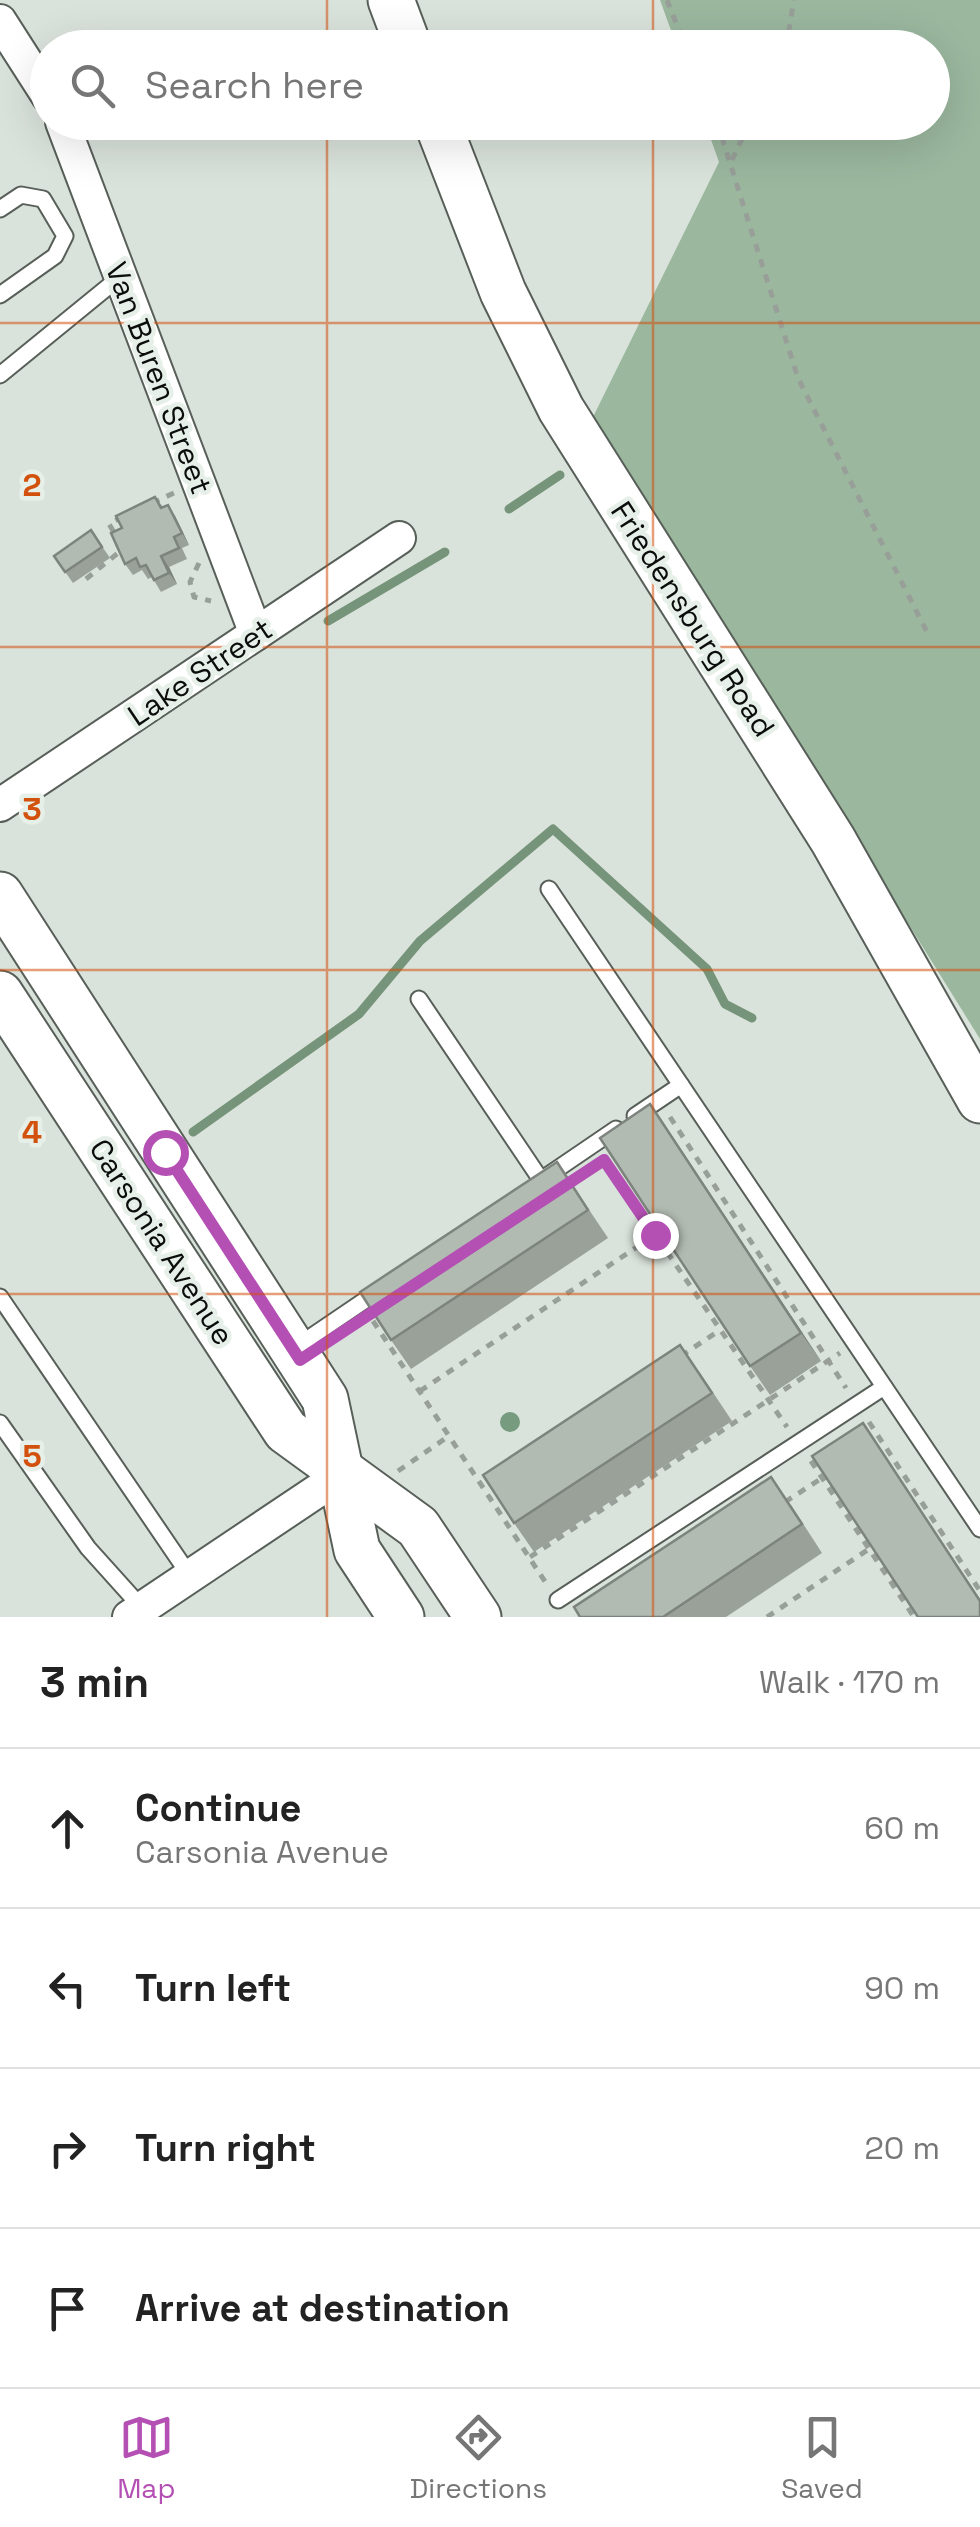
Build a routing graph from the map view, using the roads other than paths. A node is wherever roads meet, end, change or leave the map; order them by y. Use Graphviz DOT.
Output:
graph roads {
  1 [pos="392,0"];
  2 [pos="0,21"];
  3 [pos="403,30"];
  4 [pos="30,68"];
  5 [pos="69,140"];
  6 [pos="444,140"];
  7 [pos="0,209"];
  8 [pos="120,278"];
  9 [pos="0,294"];
  10 [pos="0,375"];
  11 [pos="399,538"];
  12 [pos="256,634"];
  13 [pos="0,806"];
  14 [pos="549,889"];
  15 [pos="0,895"];
  16 [pos="0,994"];
  17 [pos="419,999"];
  18 [pos="681,1084"];
  19 [pos="980,1100"];
  20 [pos="541,1180"];
  21 [pos="525,1191"];
  22 [pos="395,1280"];
  23 [pos="0,1298"];
  24 [pos="292,1350"];
  25 [pos="884,1387"];
  26 [pos="0,1422"];
  27 [pos="341,1475"];
  28 [pos="980,1529"];
  29 [pos="190,1576"];
  30 [pos="558,1600"];
  31 [pos="136,1613"];
  32 [pos="402,1617"];
  33 [pos="478,1617"];
  1 -- 3 [label="street"];
  2 -- 4 [label="street"];
  5 -- 8 [label="street, Van Buren Street"];
  6 -- 19 [label="street, Friedensburg Road"];
  7 -- 9 [label="lane"];
  8 -- 10 [label="lane"];
  8 -- 12 [label="street, Van Buren Street"];
  11 -- 12 [label="street, Lake Street"];
  12 -- 13 [label="street, Lake Street"];
  14 -- 18 [label="lane"];
  15 -- 24 [label="street, Carsonia Avenue"];
  16 -- 27 [label="street, Carsonia Avenue"];
  17 -- 20 [label="lane"];
  18 -- 20 [label="lane"];
  18 -- 25 [label="lane"];
  20 -- 21 [label="lane"];
  22 -- 24 [label="lane"];
  23 -- 29 [label="lane"];
  24 -- 27 [label="street, Carsonia Avenue"];
  25 -- 28 [label="lane"];
  25 -- 30 [label="lane"];
  26 -- 31 [label="lane"];
  27 -- 29 [label="street"];
  27 -- 32 [label="street, Carsonia Avenue"];
  27 -- 33 [label="street, Carsonia Avenue"];
  29 -- 31 [label="street"];
}
